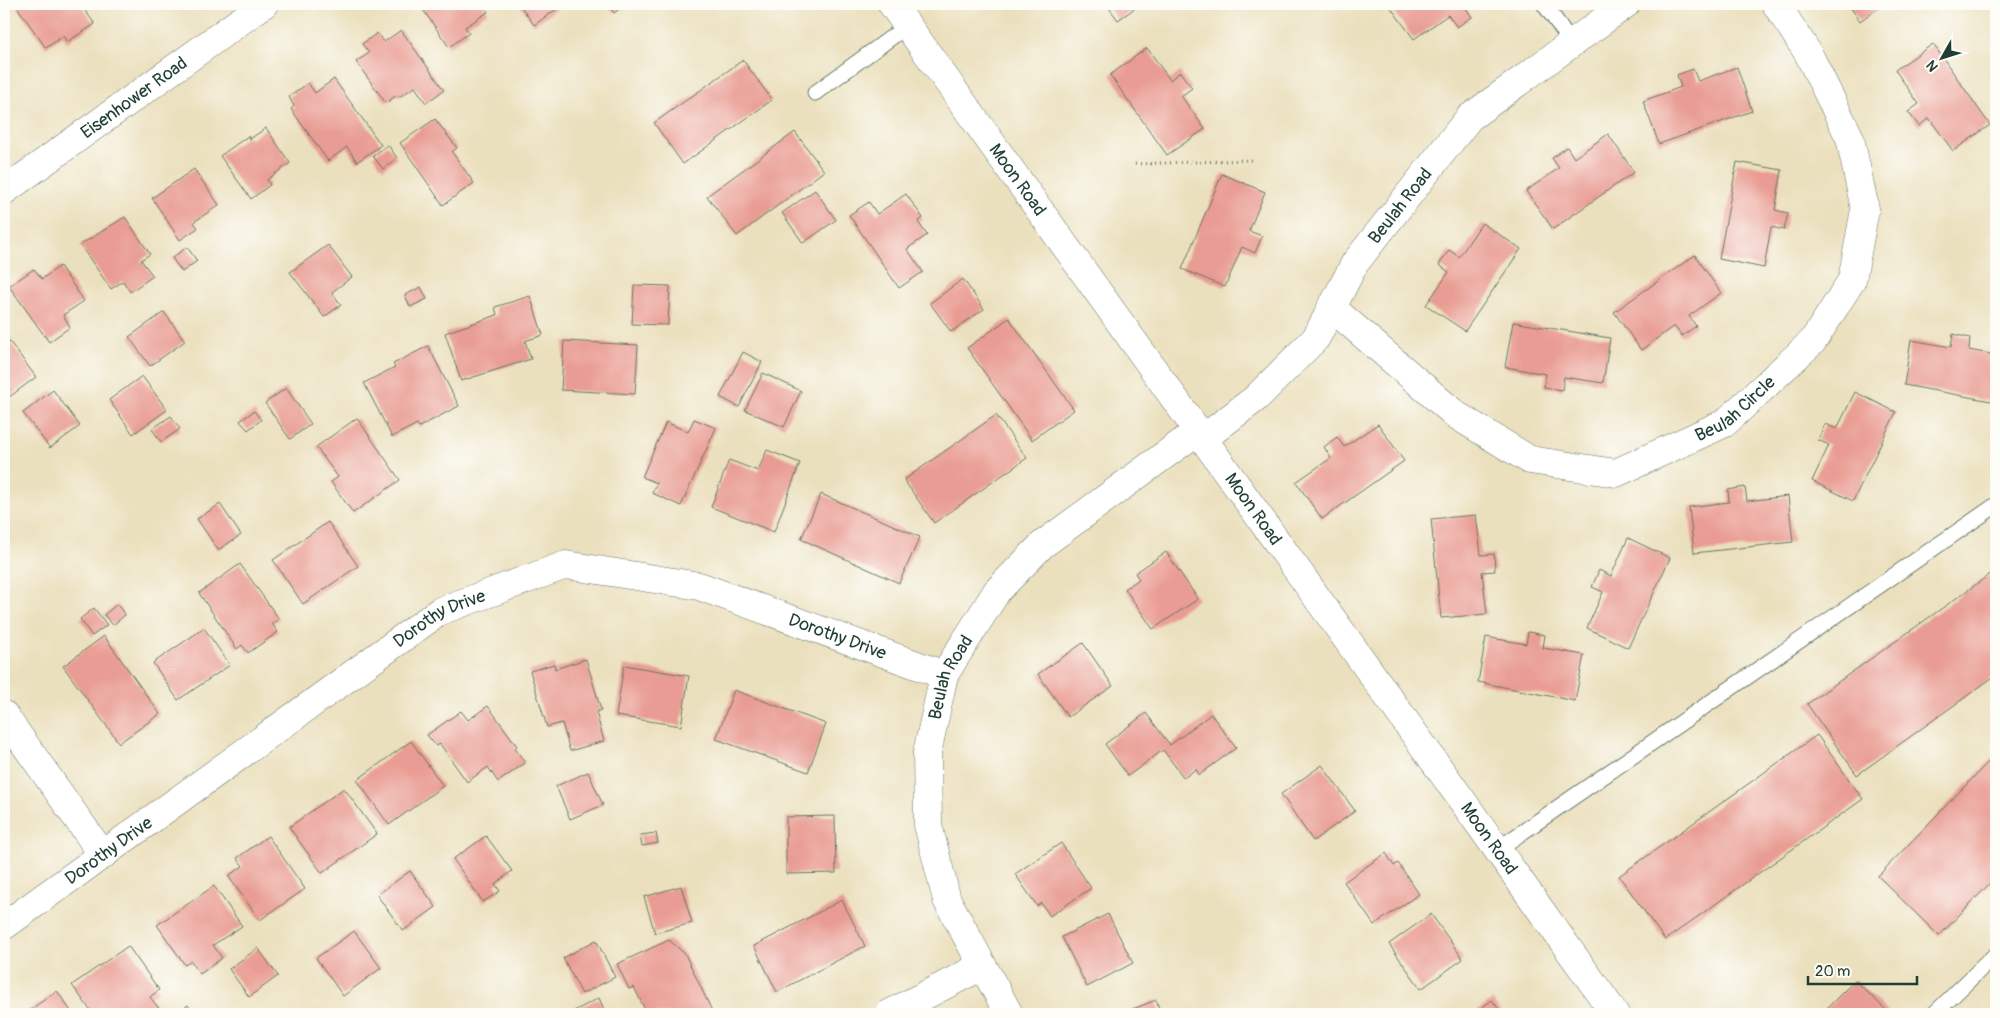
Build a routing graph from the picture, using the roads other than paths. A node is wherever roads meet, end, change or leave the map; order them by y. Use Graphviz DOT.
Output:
graph roads {
  1 [pos="264,4"];
  2 [pos="892,4"];
  3 [pos="1544,4"];
  4 [pos="1626,4"];
  5 [pos="1776,4"];
  6 [pos="907,26"];
  7 [pos="1572,42"];
  8 [pos="816,93"];
  9 [pos="4,191"];
  10 [pos="1331,307"];
  11 [pos="1202,434"];
  12 [pos="1996,505"];
  13 [pos="944,675"];
  14 [pos="4,715"];
  15 [pos="1498,849"];
  16 [pos="104,855"];
  17 [pos="4,926"];
  18 [pos="1996,954"];
  19 [pos="982,966"];
  20 [pos="889,1014"];
  21 [pos="1010,1014"];
  22 [pos="1615,1014"];
  23 [pos="1934,1014"];
  1 -- 9 [label="street, Eisenhower Road"];
  2 -- 6 [label="street, Moon Road"];
  3 -- 7 [label="lane"];
  4 -- 7 [label="street, Beulah Road"];
  5 -- 10 [label="street, Beulah Circle"];
  6 -- 8 [label="lane"];
  6 -- 11 [label="street, Moon Road"];
  7 -- 10 [label="street, Beulah Road"];
  10 -- 11 [label="street, Beulah Road"];
  11 -- 13 [label="street, Beulah Road"];
  11 -- 15 [label="street, Moon Road"];
  12 -- 15 [label="lane"];
  13 -- 16 [label="street, Dorothy Drive"];
  13 -- 19 [label="street, Beulah Road"];
  14 -- 16 [label="street"];
  15 -- 22 [label="street, Moon Road"];
  16 -- 17 [label="street, Dorothy Drive"];
  18 -- 23 [label="lane"];
  19 -- 20 [label="street"];
  19 -- 21 [label="street, Beulah Road"];
}
